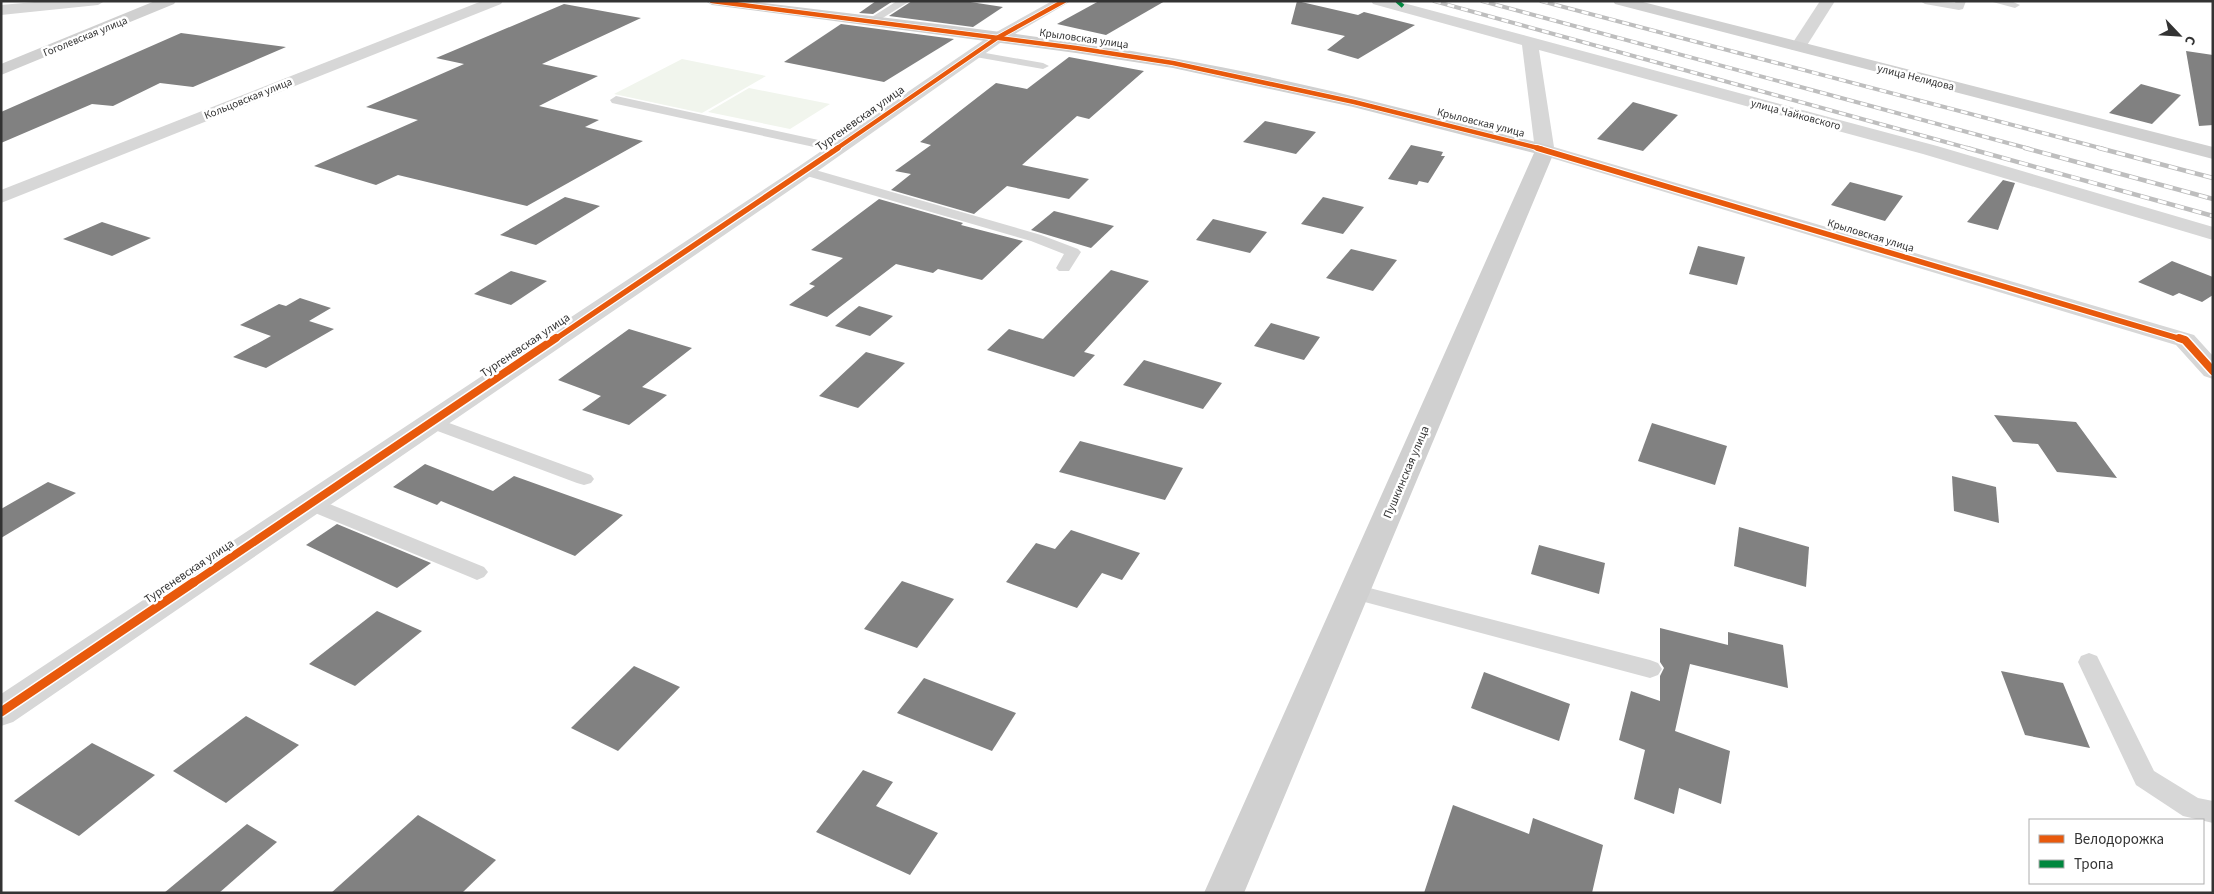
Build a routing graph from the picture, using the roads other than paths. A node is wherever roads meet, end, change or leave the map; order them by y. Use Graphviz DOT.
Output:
graph roads {
  1 [pos="98,1"];
  2 [pos="169,1"];
  3 [pos="496,1"];
  4 [pos="712,1"];
  5 [pos="904,1"];
  6 [pos="1064,1"];
  7 [pos="1378,1"];
  8 [pos="1620,1"];
  9 [pos="1828,1"];
  10 [pos="1925,1"];
  11 [pos="1961,1"];
  12 [pos="1994,1"];
  13 [pos="2015,5"];
  14 [pos="1,10"];
  15 [pos="869,22"];
  16 [pos="997,38"];
  17 [pos="1530,42"];
  18 [pos="1798,47"];
  19 [pos="974,54"];
  20 [pos="1043,66"];
  21 [pos="1,70"];
  22 [pos="616,100"];
  23 [pos="837,148"];
  24 [pos="1545,150"];
  25 [pos="2213,152"];
  26 [pos="804,171"];
  27 [pos="1,197"];
  28 [pos="2213,234"];
  29 [pos="1064,268"];
  30 [pos="2213,371"];
  31 [pos="430,422"];
  32 [pos="584,479"];
  33 [pos="310,503"];
  34 [pos="477,572"];
  35 [pos="1354,592"];
  36 [pos="2089,662"];
  37 [pos="1650,670"];
  38 [pos="1,712"];
  39 [pos="2213,812"];
  40 [pos="1224,893"];
  1 -- 14 [label="street"];
  2 -- 21 [label="street, Гоголевская улица"];
  3 -- 27 [label="street, Кольцовская улица"];
  4 -- 15 [label="street, Крыловская улица"];
  5 -- 15 [label="lane"];
  6 -- 16 [label="street, Тургеневская улица"];
  7 -- 17 [label="street, улица Чайковского"];
  8 -- 18 [label="street, улица Нелидова"];
  9 -- 18 [label="street"];
  10 -- 11 [label="lane"];
  12 -- 13 [label="lane"];
  15 -- 16 [label="street, Крыловская улица"];
  16 -- 19 [label="street, Тургеневская улица"];
  16 -- 24 [label="street, Крыловская улица"];
  17 -- 24 [label="street"];
  17 -- 28 [label="street, улица Чайковского"];
  18 -- 25 [label="street, улица Нелидова"];
  19 -- 20 [label="lane"];
  19 -- 23 [label="street, Тургеневская улица"];
  22 -- 23 [label="lane"];
  23 -- 26 [label="street, Тургеневская улица"];
  24 -- 30 [label="street, Крыловская улица"];
  24 -- 35 [label="street, Пушкинская улица"];
  26 -- 29 [label="lane"];
  26 -- 31 [label="street, Тургеневская улица"];
  31 -- 32 [label="lane"];
  31 -- 33 [label="street, Тургеневская улица"];
  33 -- 34 [label="lane"];
  33 -- 38 [label="street, Тургеневская улица"];
  35 -- 37 [label="lane"];
  35 -- 40 [label="street, Пушкинская улица"];
  36 -- 39 [label="lane"];
}
